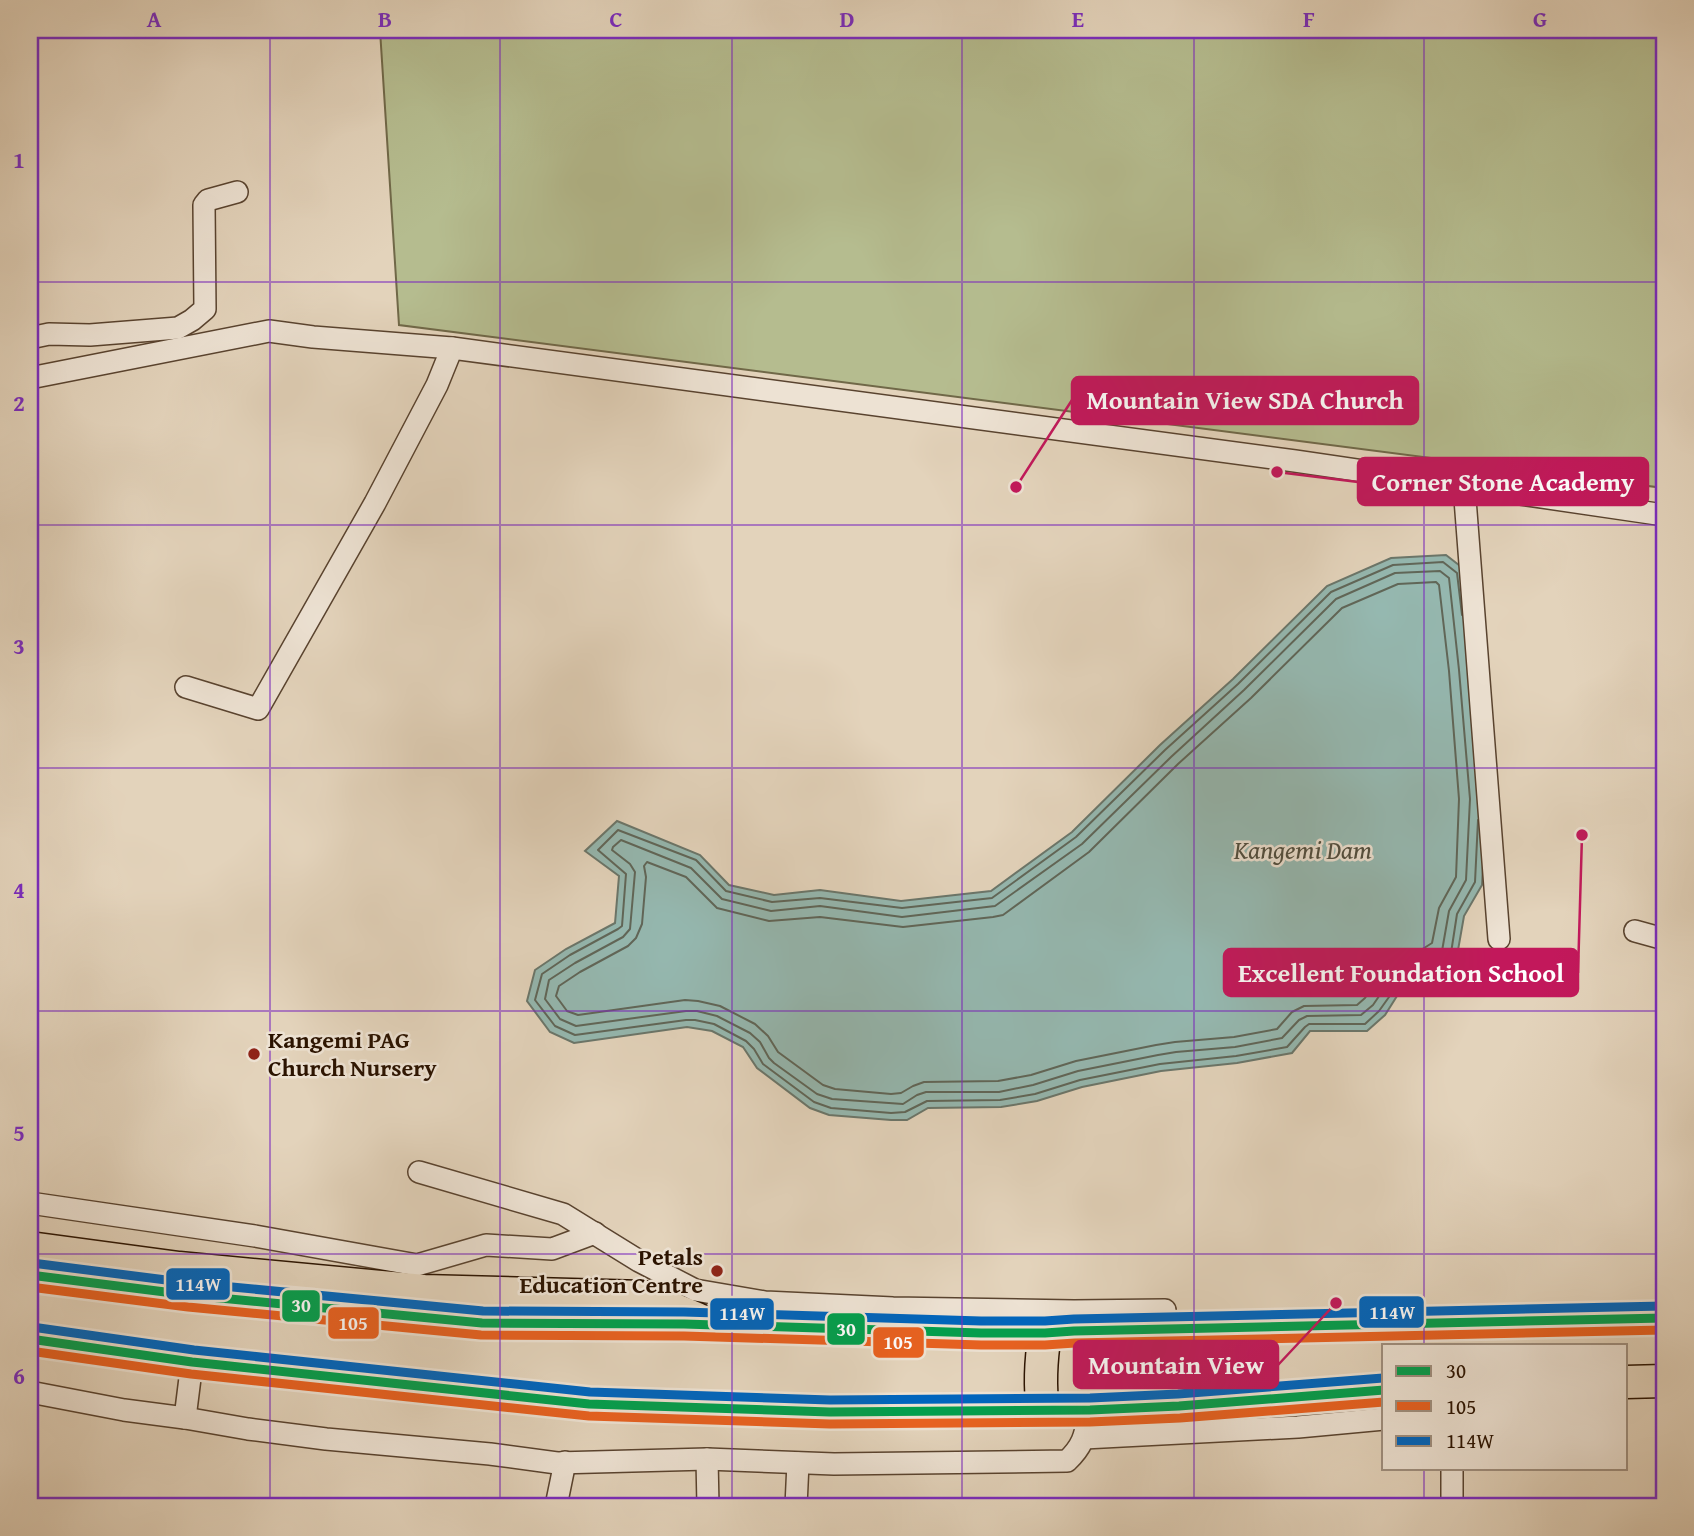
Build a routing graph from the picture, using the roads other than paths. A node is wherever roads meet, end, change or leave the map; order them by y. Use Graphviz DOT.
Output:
graph roads {
  1 [pos="237,192"];
  2 [pos="30,338"];
  3 [pos="452,348"];
  4 [pos="30,378"];
  5 [pos="1464,486"];
  6 [pos="1664,515"];
  7 [pos="186,687"];
  8 [pos="1635,931"];
  9 [pos="1499,939"];
  10 [pos="1664,939"];
  11 [pos="419,1172"];
  12 [pos="30,1203"];
  13 [pos="595,1233"];
  14 [pos="30,1248"];
  15 [pos="30,1275"];
  16 [pos="1165,1310"];
  17 [pos="1664,1318"];
  18 [pos="711,1325"];
  19 [pos="1045,1333"];
  20 [pos="30,1339"];
  21 [pos="192,1362"];
  22 [pos="1664,1381"];
  23 [pos="1628,1382"];
  24 [pos="1382,1390"];
  25 [pos="30,1392"];
  26 [pos="1043,1409"];
  27 [pos="186,1418"];
  28 [pos="1382,1419"];
  29 [pos="1087,1424"];
  30 [pos="707,1459"];
  31 [pos="565,1462"];
  32 [pos="798,1462"];
  33 [pos="1452,1470"];
  34 [pos="556,1506"];
  35 [pos="708,1506"];
  36 [pos="796,1506"];
  37 [pos="1452,1506"];
  1 -- 2 [label="street"];
  3 -- 4 [label="street"];
  3 -- 5 [label="street"];
  3 -- 7 [label="street"];
  5 -- 6 [label="street"];
  5 -- 9 [label="street"];
  8 -- 10 [label="street"];
  11 -- 13 [label="street"];
  12 -- 13 [label="street"];
  13 -- 16 [label="street"];
  14 -- 18 [label="highway"];
  15 -- 18 [label="highway"];
  17 -- 19 [label="highway"];
  18 -- 19 [label="highway"];
  19 -- 26 [label="highway"];
  20 -- 21 [label="highway"];
  21 -- 26 [label="highway"];
  21 -- 27 [label="street"];
  22 -- 23 [label="highway"];
  24 -- 29 [label="highway"];
  25 -- 27 [label="street"];
  26 -- 29 [label="highway"];
  27 -- 31 [label="street"];
  28 -- 29 [label="street"];
  29 -- 32 [label="street"];
  30 -- 31 [label="street"];
  30 -- 32 [label="street"];
  30 -- 35 [label="street"];
  31 -- 34 [label="street"];
  32 -- 36 [label="street"];
  33 -- 37 [label="street"];
}
